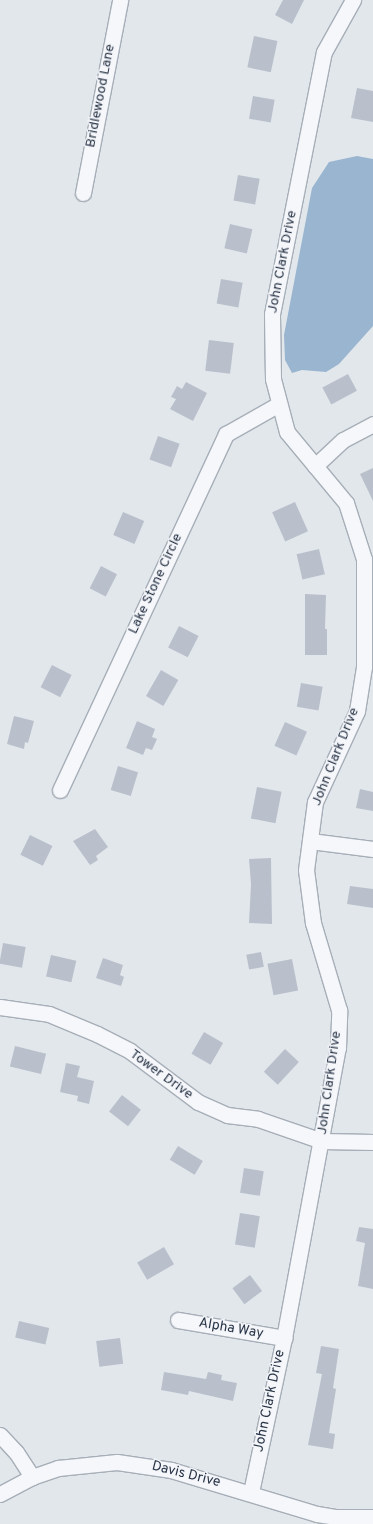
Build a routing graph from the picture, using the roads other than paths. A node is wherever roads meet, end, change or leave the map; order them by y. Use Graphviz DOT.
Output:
graph roads {
  1 [pos="120,0"];
  2 [pos="353,0"];
  3 [pos="82,193"];
  4 [pos="279,404"];
  5 [pos="373,424"];
  6 [pos="315,466"];
  7 [pos="369,639"];
  8 [pos="60,790"];
  9 [pos="310,841"];
  10 [pos="373,849"];
  11 [pos="0,1007"];
  12 [pos="322,1141"];
  13 [pos="373,1142"];
  14 [pos="178,1320"];
  15 [pos="284,1338"];
  16 [pos="0,1435"];
  17 [pos="32,1477"];
  18 [pos="251,1492"];
  19 [pos="0,1494"];
  20 [pos="373,1517"];
  1 -- 3 [label="street, Bridlewood Lane"];
  2 -- 4 [label="street, John Clark Drive"];
  4 -- 6 [label="street, John Clark Drive"];
  4 -- 8 [label="street, Lake Stone Circle"];
  5 -- 6 [label="street"];
  6 -- 7 [label="street, John Clark Drive"];
  7 -- 9 [label="street, John Clark Drive"];
  9 -- 10 [label="street"];
  9 -- 12 [label="street, John Clark Drive"];
  11 -- 12 [label="street, Tower Drive"];
  12 -- 13 [label="street, Tower Drive"];
  12 -- 15 [label="street, John Clark Drive"];
  14 -- 15 [label="street, Alpha Way"];
  15 -- 18 [label="street, John Clark Drive"];
  16 -- 17 [label="street"];
  17 -- 18 [label="street, Davis Drive"];
  17 -- 19 [label="street, Davis Drive"];
  18 -- 20 [label="street, Davis Drive"];
}
